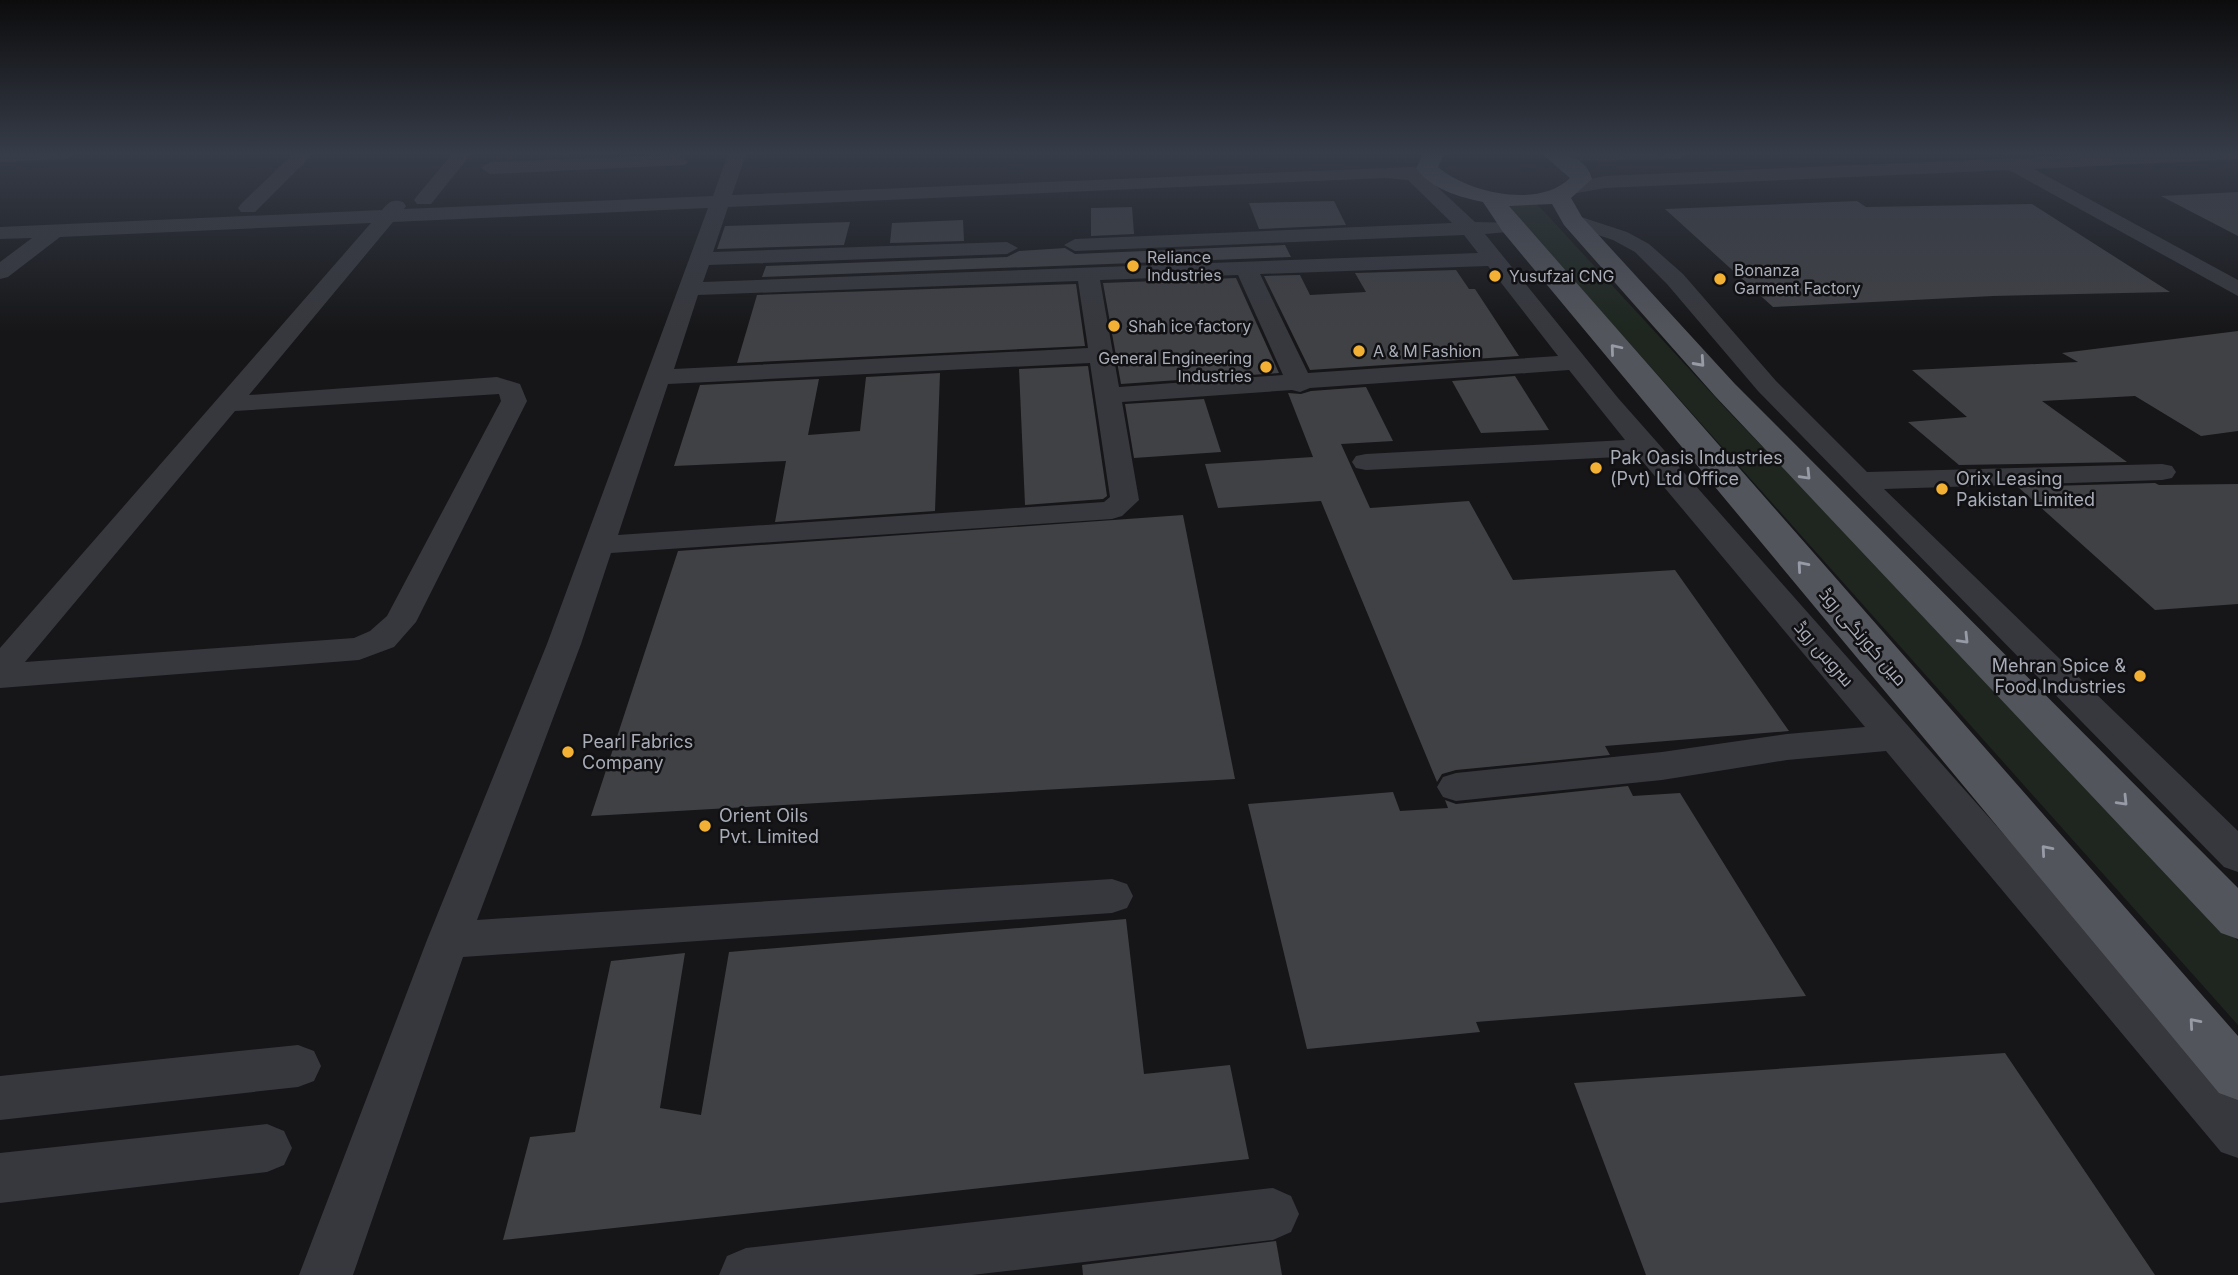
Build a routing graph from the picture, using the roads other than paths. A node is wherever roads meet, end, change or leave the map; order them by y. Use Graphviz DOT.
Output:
graph roads {
  1 [pos="112,214"];
  2 [pos="294,214"];
  3 [pos="396,214"];
  4 [pos="717,214"];
  5 [pos="1460,214"];
  6 [pos="1502,214"];
  7 [pos="1579,214"];
  8 [pos="1587,214"];
  9 [pos="2101,214"];
  10 [pos="2138,214"];
  11 [pos="0,218"];
  12 [pos="1511,227"];
  13 [pos="1470,229"];
  14 [pos="55,230"];
  15 [pos="0,233"];
  16 [pos="2187,240"];
  17 [pos="2153,243"];
  18 [pos="1075,245"];
  19 [pos="1007,248"];
  20 [pos="1493,259"];
  21 [pos="2238,268"];
  22 [pos="1247,270"];
  23 [pos="0,272"];
  24 [pos="696,274"];
  25 [pos="1088,276"];
  26 [pos="2238,289"];
  27 [pos="1101,355"];
  28 [pos="1573,362"];
  29 [pos="658,377"];
  30 [pos="1300,384"];
  31 [pos="1767,386"];
  32 [pos="1725,390"];
  33 [pos="1108,396"];
  34 [pos="1659,401"];
  35 [pos="228,404"];
  36 [pos="1609,404"];
  37 [pos="1646,447"];
  38 [pos="1366,462"];
  39 [pos="2162,472"];
  40 [pos="1860,481"];
  41 [pos="599,545"];
  42 [pos="0,670"];
  43 [pos="0,676"];
  44 [pos="1896,737"];
  45 [pos="1456,787"];
  46 [pos="2238,856"];
  47 [pos="1112,895"];
  48 [pos="2238,919"];
  49 [pos="448,940"];
  50 [pos="298,1066"];
  51 [pos="2238,1075"];
  52 [pos="0,1098"];
  53 [pos="2238,1135"];
  54 [pos="267,1148"];
  55 [pos="0,1178"];
  56 [pos="1273,1214"];
  57 [pos="326,1275"];
  58 [pos="746,1275"];
  1 -- 11 [label="street"];
  2 -- 14 [label="street"];
  3 -- 35 [label="street"];
  4 -- 24 [label="street"];
  5 -- 13 [label="street, سروس روڈ"];
  6 -- 12 [label="main road, مین کورنگی روڈ"];
  7 -- 32 [label="main road, one-way"];
  8 -- 31 [label="street"];
  9 -- 17 [label="street"];
  10 -- 16 [label="street"];
  12 -- 13 [label="street"];
  34 -- 12 [label="main road, مین کورنگی روڈ, one-way"];
  13 -- 18 [label="street"];
  13 -- 20 [label="street, سروس روڈ"];
  14 -- 15 [label="street"];
  14 -- 23 [label="street"];
  16 -- 17 [label="street"];
  16 -- 21 [label="street"];
  17 -- 26 [label="street"];
  19 -- 24 [label="street"];
  20 -- 22 [label="street"];
  20 -- 28 [label="street, سروس روڈ"];
  22 -- 25 [label="street"];
  22 -- 30 [label="street"];
  24 -- 25 [label="street"];
  24 -- 29 [label="street"];
  25 -- 27 [label="street"];
  27 -- 29 [label="street"];
  27 -- 33 [label="street"];
  28 -- 30 [label="street"];
  28 -- 36 [label="street, سروس روڈ"];
  29 -- 41 [label="street"];
  30 -- 33 [label="street"];
  31 -- 32 [label="street"];
  31 -- 40 [label="street"];
  32 -- 48 [label="main road, one-way"];
  33 -- 41 [label="street"];
  34 -- 36 [label="street"];
  51 -- 34 [label="main road, مین کورنگی روڈ, one-way"];
  35 -- 42 [label="street"];
  35 -- 43 [label="street"];
  36 -- 37 [label="street, سروس روڈ"];
  37 -- 38 [label="street"];
  37 -- 44 [label="street, سروس روڈ"];
  39 -- 40 [label="street"];
  40 -- 46 [label="street"];
  41 -- 49 [label="street"];
  44 -- 45 [label="street"];
  44 -- 53 [label="street, سروس روڈ"];
  47 -- 49 [label="street"];
  49 -- 57 [label="street"];
  50 -- 52 [label="street"];
  54 -- 55 [label="street"];
  56 -- 58 [label="street"];
}
